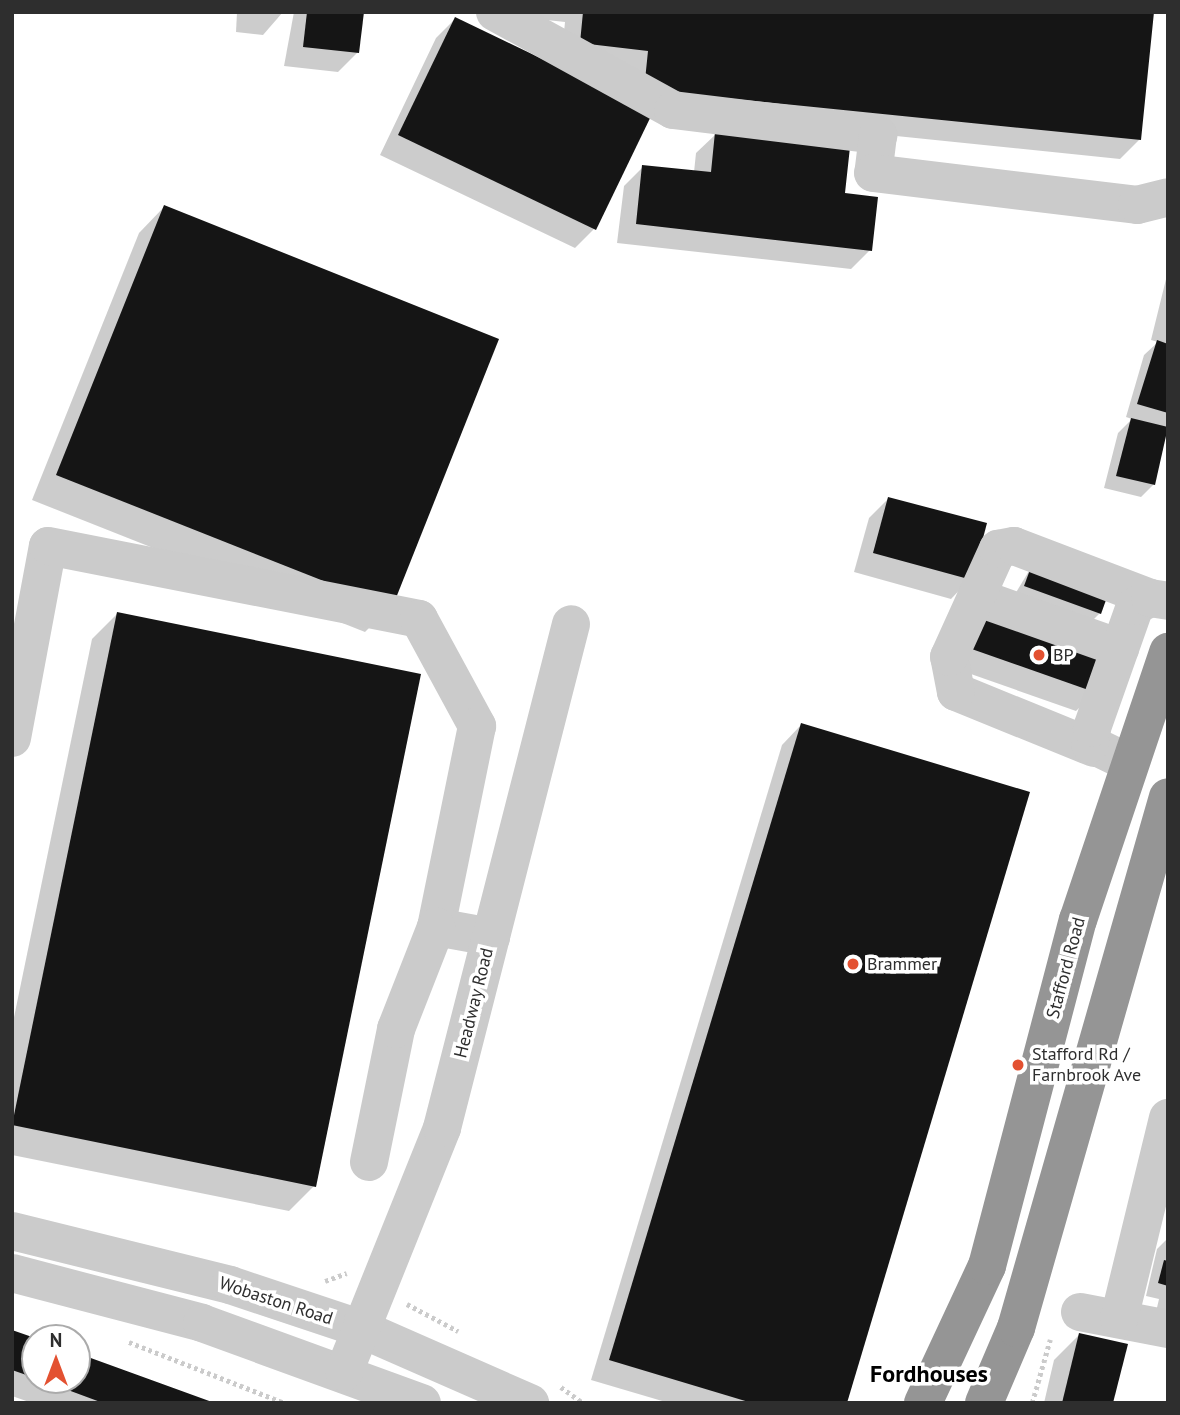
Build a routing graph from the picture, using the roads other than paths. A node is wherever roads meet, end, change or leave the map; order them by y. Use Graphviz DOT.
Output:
graph roads {
  1 [pos="495,12"];
  2 [pos="1168,197"];
  3 [pos="976,597"];
  4 [pos="1159,600"];
  5 [pos="570,624"];
  6 [pos="1120,648"];
  7 [pos="1168,652"];
  8 [pos="12,738"];
  9 [pos="1110,754"];
  10 [pos="1167,801"];
  11 [pos="1078,920"];
  12 [pos="436,928"];
  13 [pos="491,937"];
  14 [pos="1168,1118"];
  15 [pos="369,1163"];
  16 [pos="12,1231"];
  17 [pos="12,1273"];
  18 [pos="1080,1312"];
  19 [pos="1119,1319"];
  20 [pos="359,1328"];
  21 [pos="1167,1329"];
  22 [pos="344,1372"];
  23 [pos="422,1403"];
  24 [pos="530,1403"];
  25 [pos="923,1403"];
  26 [pos="984,1403"];
  1 -- 2 [label="street"];
  3 -- 4 [label="street"];
  3 -- 6 [label="street"];
  3 -- 9 [label="street"];
  4 -- 6 [label="street"];
  5 -- 13 [label="street, Headway Road"];
  6 -- 9 [label="street"];
  7 -- 9 [label="highway, Stafford Road"];
  8 -- 12 [label="street"];
  9 -- 11 [label="highway, Stafford Road"];
  10 -- 11 [label="highway"];
  10 -- 26 [label="highway"];
  11 -- 25 [label="highway, Stafford Road"];
  12 -- 13 [label="street"];
  12 -- 15 [label="street"];
  13 -- 20 [label="street, Headway Road"];
  14 -- 19 [label="street"];
  16 -- 20 [label="street, Wobaston Road"];
  17 -- 22 [label="street"];
  18 -- 19 [label="street"];
  19 -- 21 [label="street"];
  20 -- 22 [label="street, Headway Road"];
  20 -- 24 [label="street, Wobaston Road"];
  22 -- 23 [label="street"];
}
